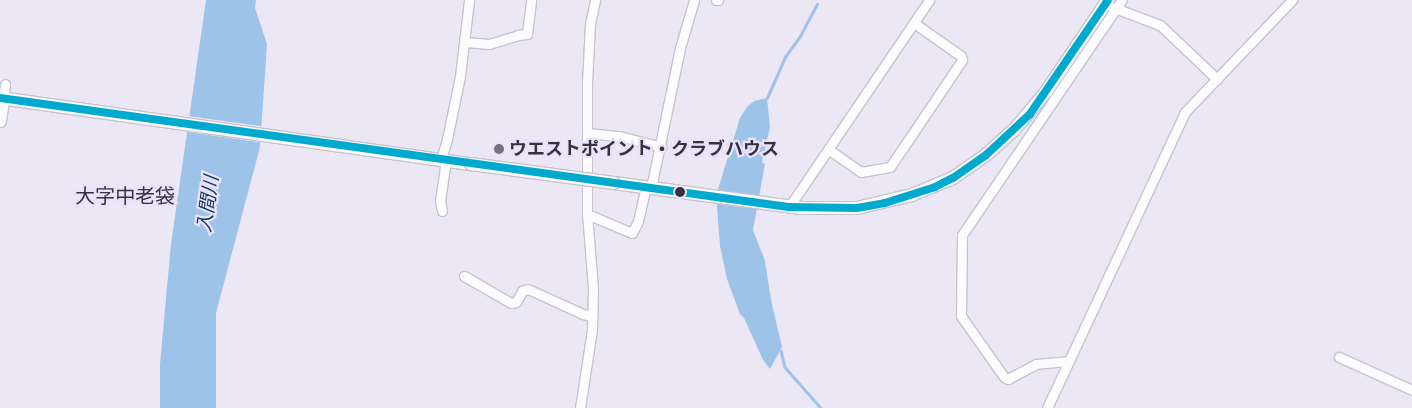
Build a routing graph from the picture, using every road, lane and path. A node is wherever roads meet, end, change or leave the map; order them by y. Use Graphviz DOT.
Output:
graph roads {
  1 [pos="469,0"];
  2 [pos="531,0"];
  3 [pos="595,0"];
  4 [pos="694,0"];
  5 [pos="929,0"];
  6 [pos="1122,0"];
  7 [pos="1292,0"];
  8 [pos="1108,3"];
  9 [pos="914,22"];
  10 [pos="465,42"];
  11 [pos="1217,79"];
  12 [pos="5,84"];
  13 [pos="6,99"];
  14 [pos="0,121"];
  15 [pos="588,133"];
  16 [pos="662,147"];
  17 [pos="828,149"];
  18 [pos="439,159"];
  19 [pos="649,188"];
  20 [pos="789,207"];
  21 [pos="442,211"];
  22 [pos="587,214"];
  23 [pos="464,276"];
  24 [pos="592,316"];
  25 [pos="1339,357"];
  26 [pos="1069,361"];
  27 [pos="1412,390"];
  28 [pos="580,408"];
  29 [pos="1048,408"];
  1 -- 10 [label="street"];
  2 -- 10 [label="street"];
  3 -- 15 [label="street"];
  4 -- 16 [label="street"];
  5 -- 9 [label="street"];
  6 -- 8 [label="street"];
  7 -- 11 [label="street"];
  8 -- 11 [label="street"];
  8 -- 20 [label="main road"];
  8 -- 26 [label="street"];
  9 -- 17 [label="street"];
  9 -- 17 [label="street"];
  10 -- 18 [label="street"];
  11 -- 26 [label="street"];
  12 -- 13 [label="street"];
  13 -- 14 [label="main road"];
  13 -- 18 [label="main road"];
  15 -- 16 [label="street"];
  15 -- 22 [label="street"];
  16 -- 19 [label="street"];
  17 -- 20 [label="street"];
  18 -- 19 [label="main road, bridge"];
  18 -- 21 [label="street"];
  19 -- 20 [label="main road"];
  19 -- 22 [label="street"];
  22 -- 24 [label="street"];
  23 -- 24 [label="street"];
  24 -- 28 [label="street"];
  25 -- 27 [label="street"];
  26 -- 29 [label="street"];
}
